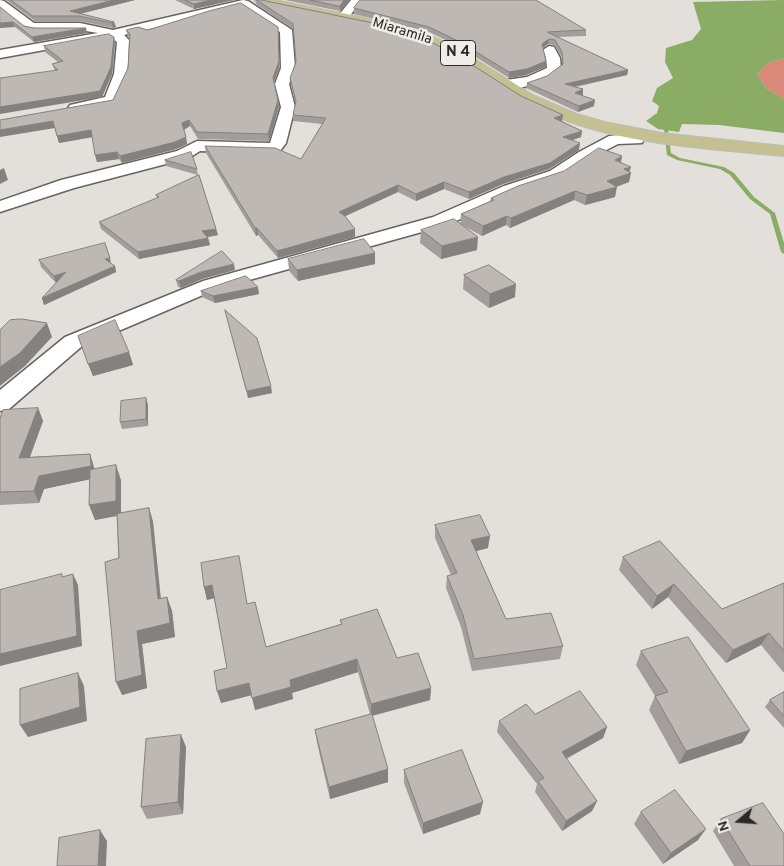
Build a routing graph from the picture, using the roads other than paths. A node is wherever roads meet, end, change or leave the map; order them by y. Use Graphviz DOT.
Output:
graph roads {
  1 [pos="260,0"];
  2 [pos="357,0"];
  3 [pos="250,1"];
  4 [pos="0,3"];
  5 [pos="344,16"];
  6 [pos="114,34"];
  7 [pos="549,50"];
  8 [pos="0,54"];
  9 [pos="504,84"];
  10 [pos="64,110"];
  11 [pos="641,136"];
  12 [pos="784,152"];
  13 [pos="0,206"];
  14 [pos="0,403"];
  1 -- 5 [label="main road, Miaramila / N 4"];
  2 -- 5 [label="street"];
  3 -- 6 [label="street"];
  3 -- 13 [label="street"];
  4 -- 6 [label="street"];
  5 -- 9 [label="main road, Miaramila / N 4"];
  6 -- 8 [label="street"];
  6 -- 10 [label="street"];
  7 -- 9 [label="street"];
  9 -- 11 [label="main road, Miaramila / N 4"];
  11 -- 12 [label="main road, N 4"];
  11 -- 14 [label="street"];
}
